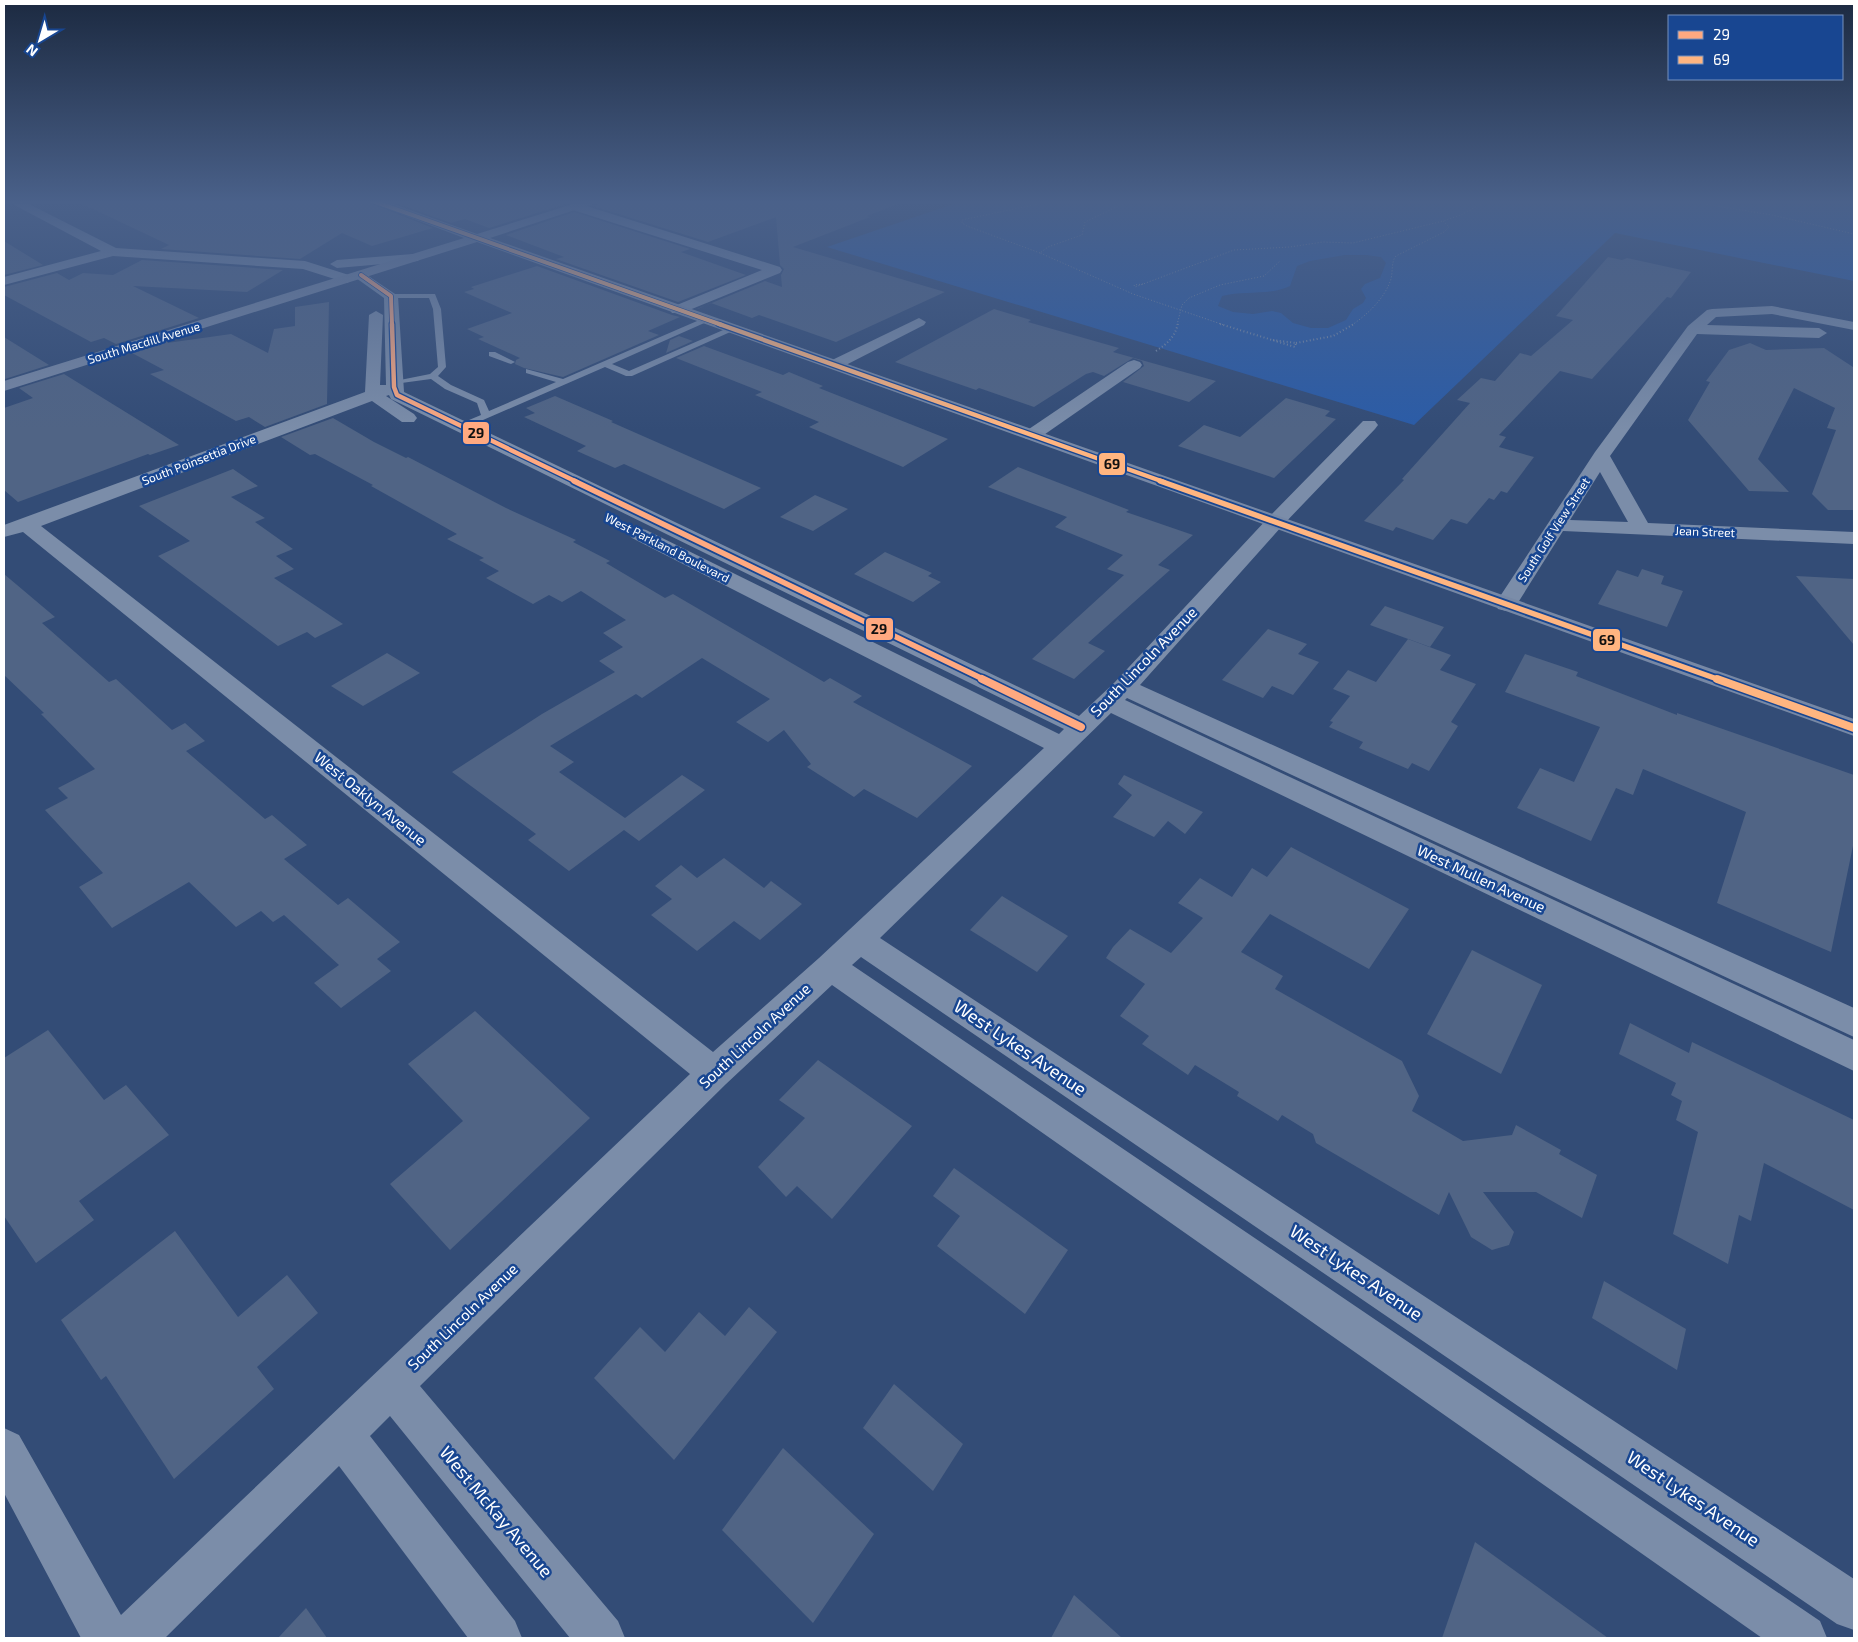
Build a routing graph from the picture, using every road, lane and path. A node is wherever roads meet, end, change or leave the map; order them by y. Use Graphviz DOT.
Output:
graph roads {
  1 [pos="20,277"];
  2 [pos="340,277"];
  3 [pos="387,277"];
  4 [pos="583,277"];
  5 [pos="758,277"];
  6 [pos="1089,277"];
  7 [pos="1163,277"];
  8 [pos="1261,277"];
  9 [pos="1392,277"];
  10 [pos="347,279"];
  11 [pos="4,281"];
  12 [pos="1143,284"];
  13 [pos="376,285"];
  14 [pos="677,310"];
  15 [pos="1179,312"];
  16 [pos="707,320"];
  17 [pos="919,322"];
  18 [pos="1854,326"];
  19 [pos="732,329"];
  20 [pos="1693,329"];
  21 [pos="1854,334"];
  22 [pos="1156,351"];
  23 [pos="492,354"];
  24 [pos="511,362"];
  25 [pos="607,364"];
  26 [pos="834,365"];
  27 [pos="1134,365"];
  28 [pos="529,371"];
  29 [pos="433,376"];
  30 [pos="563,382"];
  31 [pos="394,384"];
  32 [pos="4,386"];
  33 [pos="374,395"];
  34 [pos="486,415"];
  35 [pos="1369,425"];
  36 [pos="460,427"];
  37 [pos="1032,435"];
  38 [pos="1601,456"];
  39 [pos="1275,522"];
  40 [pos="1556,526"];
  41 [pos="15,528"];
  42 [pos="1642,530"];
  43 [pos="1854,538"];
  44 [pos="1506,604"];
  45 [pos="1116,694"];
  46 [pos="1854,728"];
  47 [pos="1071,736"];
  48 [pos="859,940"];
  49 [pos="830,967"];
  50 [pos="1854,1023"];
  51 [pos="1854,1056"];
  52 [pos="714,1073"];
  53 [pos="392,1385"];
  54 [pos="341,1434"];
  55 [pos="4,1450"];
  56 [pos="1854,1607"];
  57 [pos="107,1638"];
  58 [pos="131,1638"];
  59 [pos="498,1638"];
  60 [pos="601,1638"];
  61 [pos="1803,1638"];
  1 -- 11 [label="street"];
  2 -- 10 [label="street"];
  3 -- 13 [label="street, South Macdill Avenue"];
  4 -- 14 [label="street"];
  5 -- 14 [label="street"];
  6 -- 15 [label="path"];
  7 -- 12 [label="path"];
  8 -- 15 [label="path"];
  9 -- 15 [label="path"];
  10 -- 13 [label="street, South Macdill Avenue"];
  10 -- 32 [label="street, South Macdill Avenue"];
  13 -- 29 [label="lane"];
  13 -- 31 [label="street"];
  13 -- 33 [label="street"];
  14 -- 16 [label="street"];
  15 -- 22 [label="path"];
  16 -- 19 [label="street"];
  16 -- 25 [label="lane"];
  17 -- 26 [label="street"];
  18 -- 20 [label="street, South Golf View Street"];
  19 -- 25 [label="lane"];
  19 -- 26 [label="street"];
  20 -- 21 [label="street"];
  20 -- 38 [label="street, South Golf View Street"];
  23 -- 24 [label="lane"];
  25 -- 30 [label="lane"];
  26 -- 37 [label="street"];
  27 -- 37 [label="street"];
  28 -- 30 [label="lane"];
  29 -- 31 [label="lane"];
  29 -- 34 [label="lane"];
  30 -- 34 [label="lane"];
  31 -- 33 [label="street, South Poinsettia Drive"];
  31 -- 36 [label="street, West Parkland Boulevard"];
  33 -- 41 [label="street, South Poinsettia Drive"];
  33 -- 47 [label="street, West Parkland Boulevard"];
  34 -- 36 [label="lane"];
  35 -- 39 [label="street, South Lincoln Avenue"];
  36 -- 47 [label="street, West Parkland Boulevard"];
  37 -- 39 [label="street"];
  38 -- 40 [label="street, South Golf View Street"];
  38 -- 42 [label="street, South Golf View Street"];
  39 -- 44 [label="street"];
  39 -- 45 [label="street, South Lincoln Avenue"];
  40 -- 42 [label="street, Jean Street"];
  40 -- 44 [label="street, South Golf View Street"];
  41 -- 52 [label="street, West Oaklyn Avenue"];
  42 -- 43 [label="street, Jean Street"];
  44 -- 46 [label="street"];
  45 -- 47 [label="street, South Lincoln Avenue"];
  45 -- 50 [label="street, West Mullen Avenue"];
  45 -- 51 [label="street, West Mullen Avenue"];
  47 -- 48 [label="street, South Lincoln Avenue"];
  48 -- 49 [label="street, South Lincoln Avenue"];
  48 -- 56 [label="street, West Lykes Avenue"];
  49 -- 52 [label="street, South Lincoln Avenue"];
  49 -- 61 [label="street"];
  52 -- 53 [label="street, South Lincoln Avenue"];
  53 -- 54 [label="street, South Lincoln Avenue"];
  53 -- 60 [label="street, West McKay Avenue"];
  54 -- 58 [label="street, South Lincoln Avenue"];
  54 -- 59 [label="street"];
  55 -- 57 [label="street"];
}
